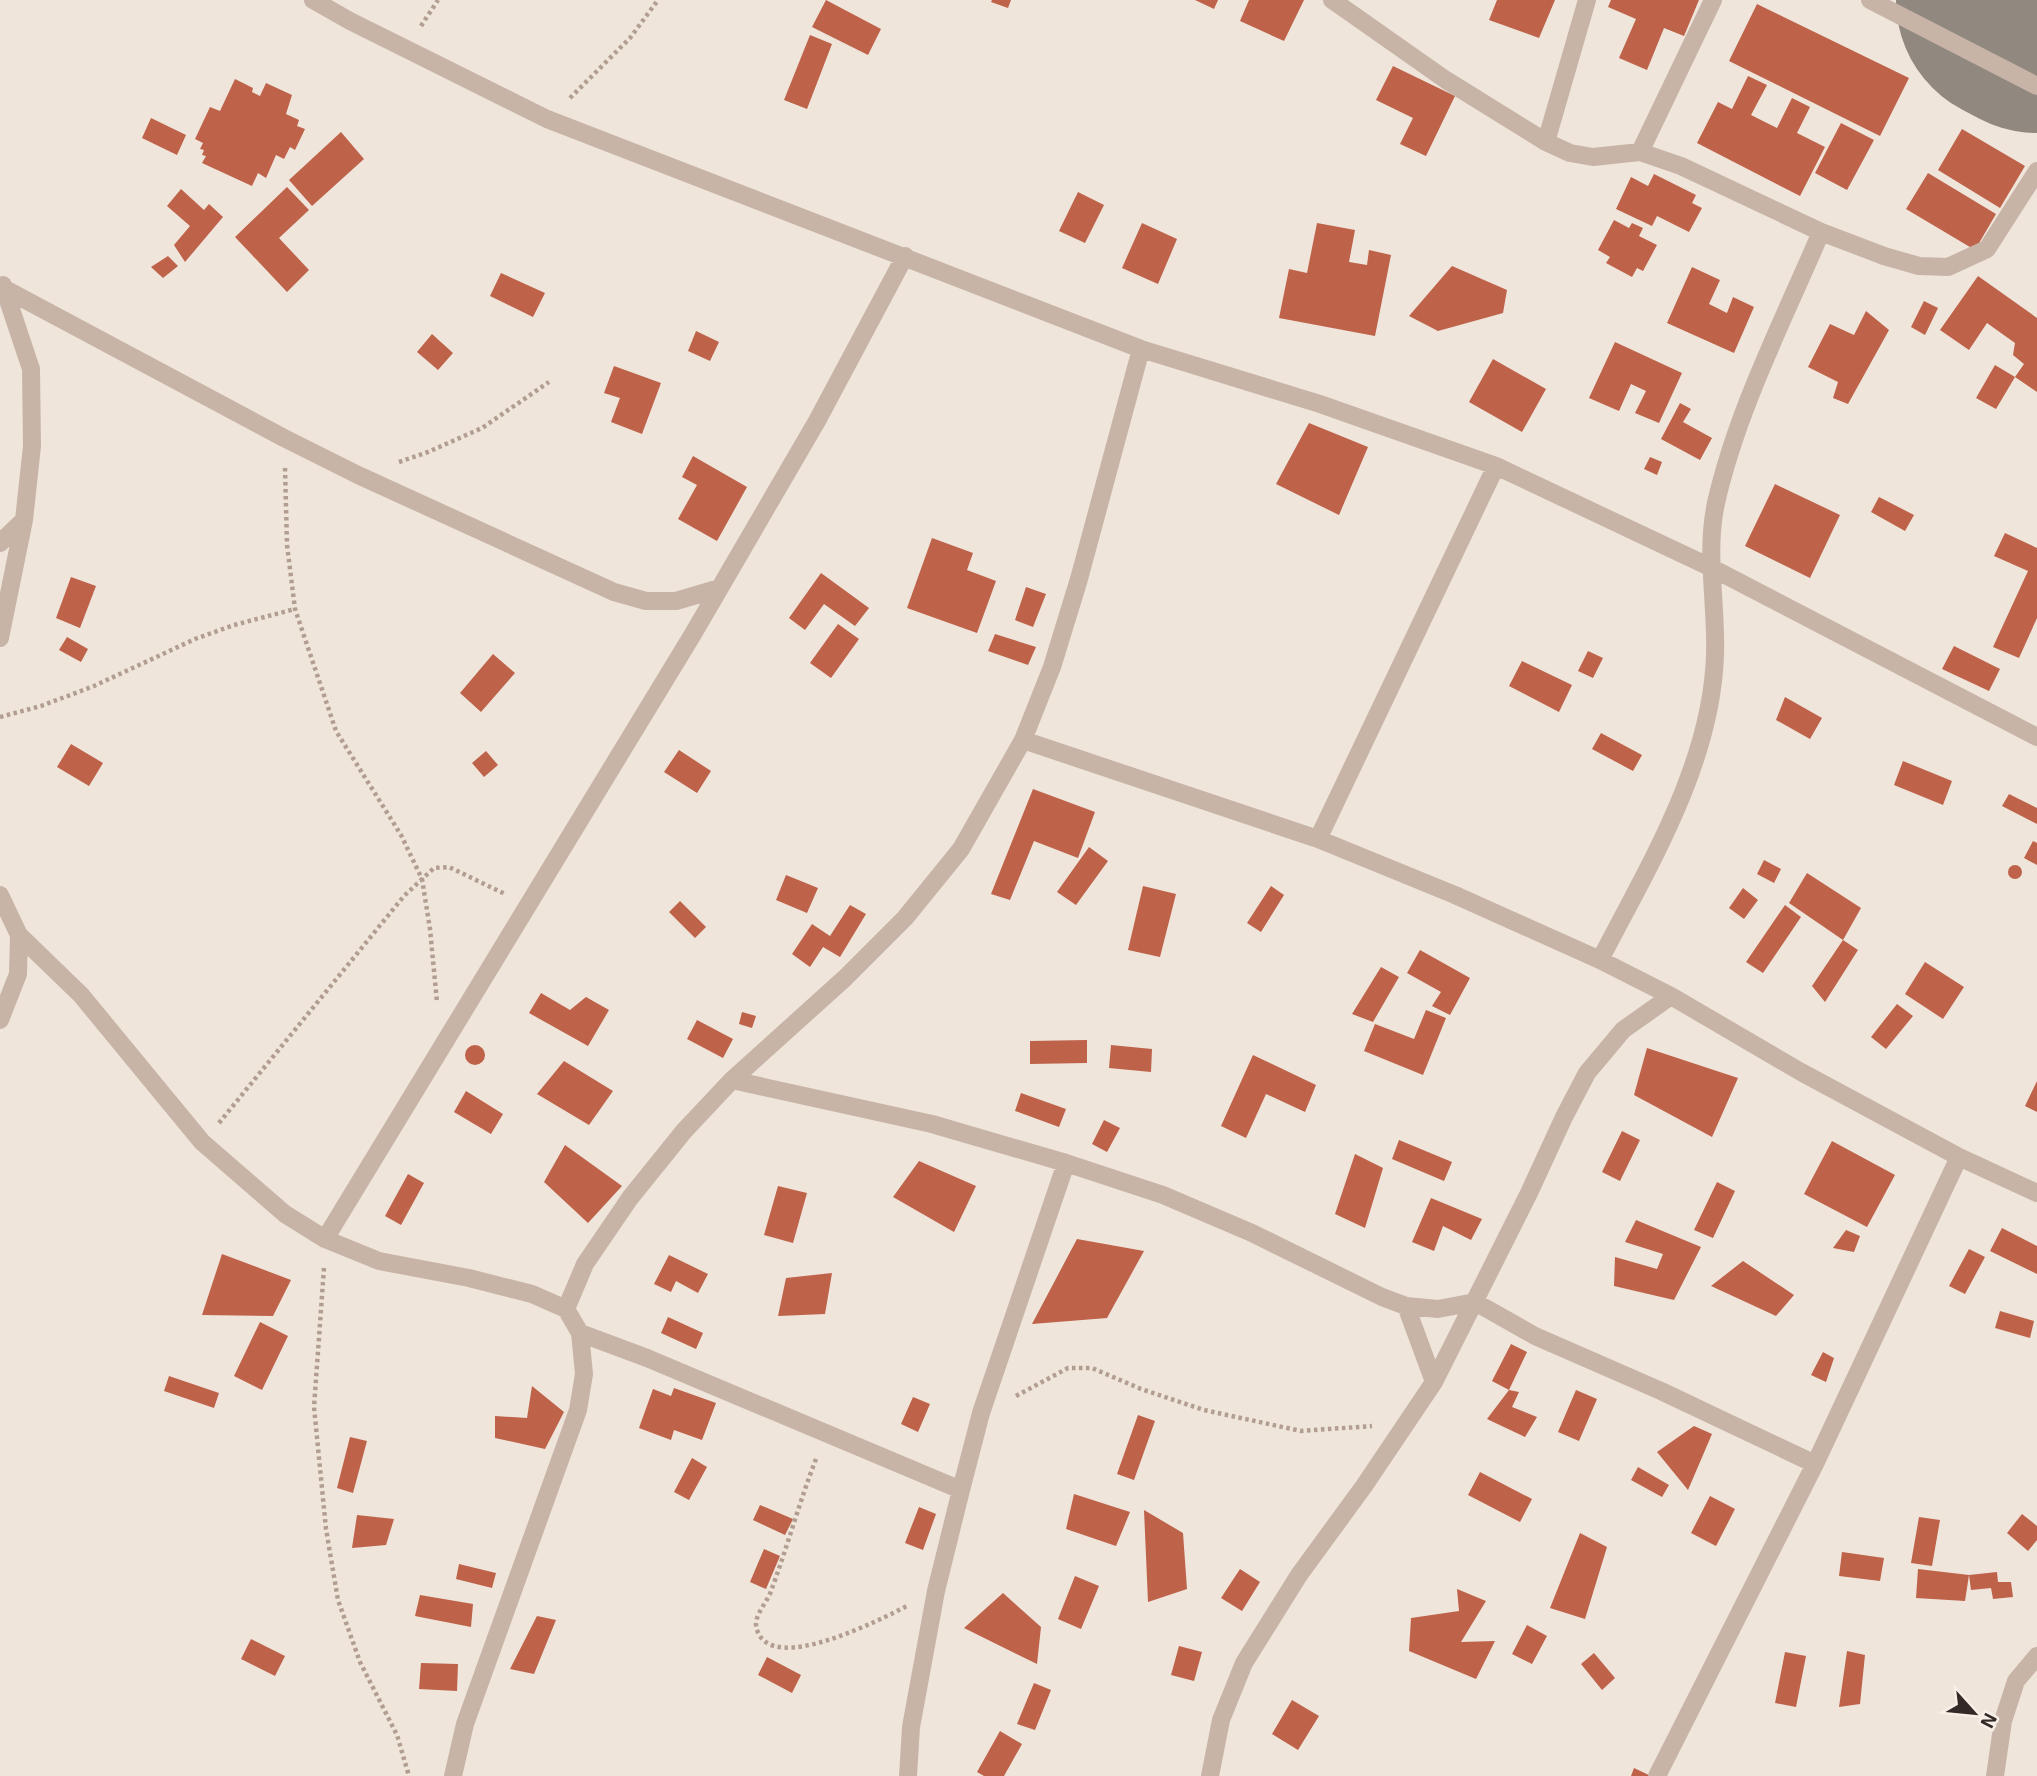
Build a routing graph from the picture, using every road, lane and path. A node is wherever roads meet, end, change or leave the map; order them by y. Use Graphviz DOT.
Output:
graph roads {
  1 [pos="313,0"];
  2 [pos="658,0"];
  3 [pos="1332,0"];
  4 [pos="1587,0"];
  5 [pos="1713,0"];
  6 [pos="1870,0"];
  7 [pos="2037,86"];
  8 [pos="547,119"];
  9 [pos="1546,142"];
  10 [pos="1640,152"];
  11 [pos="2037,171"];
  12 [pos="1821,232"];
  13 [pos="905,256"];
  14 [pos="2,285"];
  15 [pos="1141,349"];
  16 [pos="549,382"];
  17 [pos="284,438"];
  18 [pos="1496,466"];
  19 [pos="358,475"];
  20 [pos="24,520"];
  21 [pos="0,542"];
  22 [pos="1710,567"];
  23 [pos="720,589"];
  24 [pos="295,609"];
  25 [pos="0,638"];
  26 [pos="0,717"];
  27 [pos="2037,737"];
  28 [pos="1023,740"];
  29 [pos="1318,839"];
  30 [pos="422,879"];
  31 [pos="0,895"];
  32 [pos="528,907"];
  33 [pos="19,935"];
  34 [pos="1600,960"];
  35 [pos="1671,996"];
  36 [pos="0,1020"];
  37 [pos="442,1045"];
  38 [pos="732,1080"];
  39 [pos="202,1142"];
  40 [pos="1959,1157"];
  41 [pos="1066,1163"];
  42 [pos="2037,1193"];
  43 [pos="325,1239"];
  44 [pos="1475,1302"];
  45 [pos="1406,1306"];
  46 [pos="566,1309"];
  47 [pos="580,1333"];
  48 [pos="1434,1382"];
  49 [pos="981,1413"];
  50 [pos="1413,1414"];
  51 [pos="825,1434"];
  52 [pos="1815,1464"];
  53 [pos="961,1490"];
  54 [pos="936,1591"];
  55 [pos="2037,1656"];
  56 [pos="410,1776"];
  57 [pos="453,1776"];
  58 [pos="908,1776"];
  59 [pos="1210,1776"];
  60 [pos="1657,1776"];
  61 [pos="1995,1776"];
  1 -- 8 [label="street"];
  2 -- 8 [label="path"];
  3 -- 9 [label="street"];
  4 -- 9 [label="street"];
  5 -- 10 [label="street"];
  6 -- 7 [label="street"];
  8 -- 13 [label="street"];
  9 -- 10 [label="street"];
  10 -- 12 [label="street"];
  11 -- 12 [label="street"];
  12 -- 22 [label="street"];
  13 -- 15 [label="street"];
  13 -- 23 [label="street"];
  14 -- 17 [label="street"];
  14 -- 20 [label="street"];
  15 -- 18 [label="street"];
  15 -- 28 [label="street"];
  16 -- 19 [label="path"];
  17 -- 19 [label="street"];
  17 -- 24 [label="path"];
  18 -- 22 [label="street"];
  18 -- 29 [label="street"];
  19 -- 23 [label="street"];
  20 -- 21 [label="street"];
  20 -- 25 [label="street"];
  22 -- 27 [label="street"];
  22 -- 34 [label="street"];
  23 -- 32 [label="street"];
  24 -- 26 [label="path"];
  24 -- 30 [label="path"];
  28 -- 29 [label="street"];
  28 -- 38 [label="street"];
  29 -- 34 [label="street"];
  30 -- 32 [label="path"];
  30 -- 37 [label="path"];
  30 -- 39 [label="path"];
  31 -- 33 [label="street"];
  32 -- 37 [label="street"];
  33 -- 36 [label="street"];
  33 -- 39 [label="street"];
  34 -- 35 [label="street"];
  35 -- 40 [label="street"];
  35 -- 44 [label="street"];
  37 -- 43 [label="street"];
  38 -- 41 [label="street"];
  38 -- 46 [label="street"];
  39 -- 43 [label="street"];
  40 -- 42 [label="street"];
  40 -- 52 [label="street"];
  41 -- 45 [label="street"];
  41 -- 49 [label="street"];
  43 -- 46 [label="street"];
  43 -- 56 [label="path"];
  44 -- 45 [label="street"];
  44 -- 48 [label="street"];
  44 -- 52 [label="street"];
  45 -- 48 [label="street"];
  46 -- 47 [label="street"];
  47 -- 51 [label="street"];
  47 -- 57 [label="street"];
  48 -- 50 [label="street"];
  49 -- 50 [label="path"];
  49 -- 53 [label="street"];
  50 -- 59 [label="street"];
  51 -- 53 [label="street"];
  51 -- 54 [label="path"];
  52 -- 60 [label="street"];
  53 -- 54 [label="street"];
  54 -- 58 [label="street"];
  55 -- 61 [label="street"];
}
